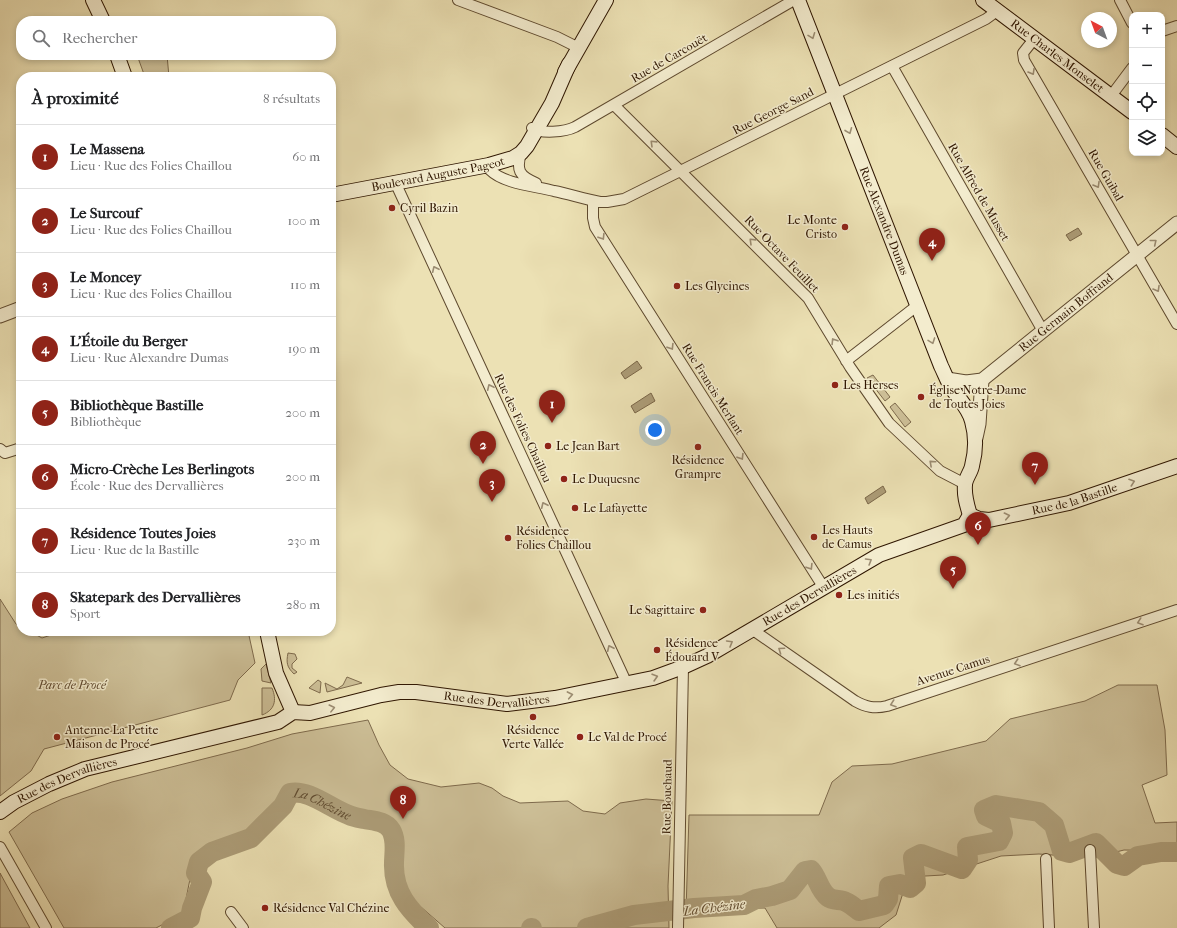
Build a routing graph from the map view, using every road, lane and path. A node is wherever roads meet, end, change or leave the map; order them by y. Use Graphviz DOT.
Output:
graph roads {
  1 [pos="94,0"];
  2 [pos="458,0"];
  3 [pos="606,0"];
  4 [pos="794,0"];
  5 [pos="798,0"];
  6 [pos="983,0"];
  7 [pos="1120,0"];
  8 [pos="996,11"];
  9 [pos="101,16"];
  10 [pos="1129,17"];
  11 [pos="1177,26"];
  12 [pos="1165,30"];
  13 [pos="1034,39"];
  14 [pos="578,48"];
  15 [pos="119,60"];
  16 [pos="892,66"];
  17 [pos="123,72"];
  18 [pos="1129,72"];
  19 [pos="834,94"];
  20 [pos="1111,96"];
  21 [pos="614,105"];
  22 [pos="1129,110"];
  23 [pos="541,115"];
  24 [pos="534,131"];
  25 [pos="555,131"];
  26 [pos="1165,137"];
  27 [pos="1177,147"];
  28 [pos="517,158"];
  29 [pos="489,165"];
  30 [pos="680,171"];
  31 [pos="395,182"];
  32 [pos="553,190"];
  33 [pos="336,194"];
  34 [pos="592,201"];
  35 [pos="1177,223"];
  36 [pos="1137,255"];
  37 [pos="918,305"];
  38 [pos="16,310"];
  39 [pos="0,316"];
  40 [pos="1177,324"];
  41 [pos="1043,331"];
  42 [pos="846,360"];
  43 [pos="947,379"];
  44 [pos="982,380"];
  45 [pos="976,438"];
  46 [pos="0,449"];
  47 [pos="16,450"];
  48 [pos="1177,466"];
  49 [pos="965,484"];
  50 [pos="970,515"];
  51 [pos="824,588"];
  52 [pos="1177,610"];
  53 [pos="753,630"];
  54 [pos="268,636"];
  55 [pos="683,667"];
  56 [pos="627,684"];
  57 [pos="293,712"];
  58 [pos="0,812"];
  59 [pos="0,847"];
  60 [pos="1090,850"];
  61 [pos="1046,859"];
  62 [pos="231,912"];
  63 [pos="46,928"];
  64 [pos="242,928"];
  65 [pos="678,928"];
  66 [pos="1049,928"];
  67 [pos="1094,928"];
  1 -- 9 [label="main road"];
  2 -- 14 [label="street"];
  3 -- 14 [label="main road"];
  4 -- 21 [label="street, Rue de Carcouët"];
  5 -- 19 [label="main road, Rue Alexandre Dumas, one-way"];
  6 -- 8 [label="main road, Rue Charles Monselet"];
  7 -- 10 [label="street"];
  8 -- 13 [label="main road, Rue Charles Monselet"];
  8 -- 16 [label="street, Rue George Sand"];
  11 -- 12 [label="street"];
  13 -- 20 [label="main road, Rue Charles Monselet"];
  13 -- 36 [label="street, Rue Guibal, one-way"];
  14 -- 23 [label="main road"];
  15 -- 17 [label="main road"];
  16 -- 19 [label="street, Rue George Sand"];
  16 -- 41 [label="street, Rue Alfred de Musset"];
  18 -- 20 [label="street"];
  19 -- 30 [label="street, Rue George Sand"];
  19 -- 37 [label="main road, Rue Alexandre Dumas, one-way"];
  20 -- 22 [label="main road, Rue Charles Monselet"];
  21 -- 25 [label="street, Rue de Carcouët"];
  30 -- 21 [label="street, Rue Octave Feuillet, one-way"];
  23 -- 24 [label="main road"];
  23 -- 25 [label="street"];
  24 -- 25 [label="street, Rue de Carcouët"];
  24 -- 28 [label="main road"];
  26 -- 27 [label="main road"];
  28 -- 29 [label="main road, Boulevard Auguste Pageot"];
  28 -- 32 [label="street, Rue George Sand"];
  29 -- 31 [label="main road, Boulevard Auguste Pageot"];
  29 -- 32 [label="street, Rue George Sand"];
  30 -- 34 [label="street, Rue George Sand"];
  42 -- 30 [label="street, Rue Octave Feuillet, one-way"];
  31 -- 33 [label="main road, Boulevard Auguste Pageot"];
  56 -- 31 [label="street, Rue des Folies Chaillou, one-way"];
  32 -- 34 [label="street, Rue George Sand"];
  34 -- 51 [label="street, Rue Francis Merlant, one-way"];
  36 -- 35 [label="street, Rue Germain Boffrand, one-way"];
  36 -- 40 [label="street, Rue Guibal, one-way"];
  36 -- 41 [label="street, Rue Germain Boffrand"];
  37 -- 42 [label="street"];
  37 -- 43 [label="main road, Rue Alexandre Dumas, one-way"];
  38 -- 39 [label="street"];
  41 -- 44 [label="street, Rue Germain Boffrand"];
  49 -- 42 [label="street, Rue Octave Feuillet, one-way"];
  43 -- 44 [label="street"];
  43 -- 45 [label="main road, Rue Alexandre Dumas"];
  44 -- 45 [label="street, Rue Alexandre Dumas"];
  45 -- 49 [label="main road, Rue Alexandre Dumas"];
  46 -- 47 [label="street"];
  50 -- 48 [label="main road, Rue de la Bastille, one-way"];
  49 -- 50 [label="main road, Rue Alexandre Dumas"];
  51 -- 50 [label="main road, Rue des Dervallières, one-way"];
  51 -- 53 [label="main road, Rue des Dervallières"];
  52 -- 53 [label="street, Avenue Camus, one-way"];
  55 -- 53 [label="main road, Rue des Dervallières, one-way"];
  54 -- 57 [label="main road"];
  56 -- 55 [label="main road, Rue des Dervallières, one-way"];
  55 -- 65 [label="street, Rue Bouchaud"];
  57 -- 56 [label="main road, Rue des Dervallières, one-way"];
  57 -- 58 [label="main road, Rue des Dervallières"];
  59 -- 63 [label="street"];
  60 -- 67 [label="street"];
  61 -- 66 [label="street"];
  62 -- 64 [label="street"];
}
